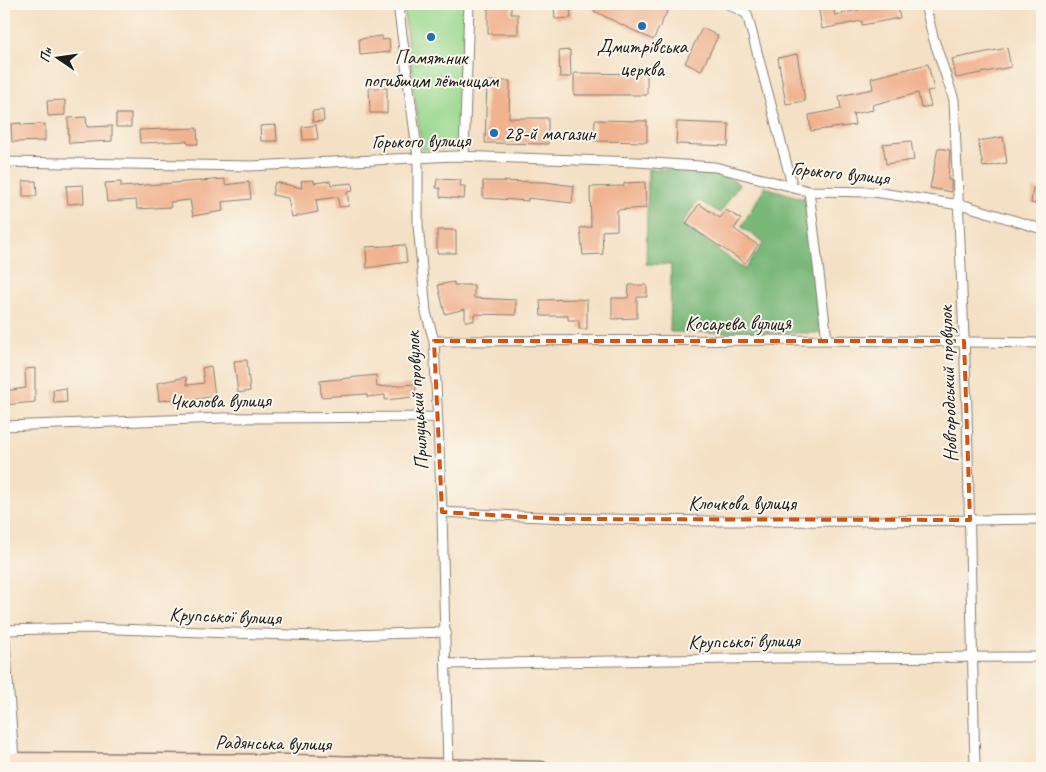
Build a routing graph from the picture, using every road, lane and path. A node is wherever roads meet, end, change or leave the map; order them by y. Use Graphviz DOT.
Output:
graph roads {
  1 [pos="398,4"];
  2 [pos="469,4"];
  3 [pos="728,4"];
  4 [pos="926,4"];
  5 [pos="464,156"];
  6 [pos="418,157"];
  7 [pos="4,162"];
  8 [pos="793,188"];
  9 [pos="809,191"];
  10 [pos="959,205"];
  11 [pos="1042,228"];
  12 [pos="434,340"];
  13 [pos="827,340"];
  14 [pos="964,341"];
  15 [pos="1042,343"];
  16 [pos="437,417"];
  17 [pos="4,426"];
  18 [pos="442,512"];
  19 [pos="1042,519"];
  20 [pos="970,520"];
  21 [pos="4,630"];
  22 [pos="446,632"];
  23 [pos="974,656"];
  24 [pos="1042,657"];
  25 [pos="446,664"];
  26 [pos="9,759"];
  27 [pos="448,767"];
  28 [pos="542,768"];
  29 [pos="975,768"];
  1 -- 6 [label="street, Прилуцький провулок"];
  2 -- 5 [label="street"];
  3 -- 8 [label="street"];
  4 -- 10 [label="street, Новгородський провулок"];
  5 -- 6 [label="street, Горького вулиця"];
  5 -- 8 [label="street, Горького вулиця"];
  6 -- 7 [label="street, Горького вулиця"];
  6 -- 12 [label="street, Прилуцький провулок"];
  8 -- 9 [label="street, Горького вулиця"];
  9 -- 10 [label="street, Горького вулиця"];
  9 -- 13 [label="street"];
  10 -- 11 [label="street, Горького вулиця"];
  10 -- 14 [label="street, Новгородський провулок"];
  12 -- 13 [label="street, Косарева вулиця"];
  12 -- 16 [label="street, Прилуцький провулок"];
  13 -- 14 [label="street, Косарева вулиця"];
  14 -- 15 [label="street, Косарева вулиця"];
  14 -- 20 [label="street, Новгородський провулок"];
  16 -- 17 [label="street, Чкалова вулиця"];
  16 -- 18 [label="street, Прилуцький провулок"];
  18 -- 20 [label="street, Клочкова вулиця"];
  18 -- 22 [label="street, Прилуцький провулок"];
  19 -- 20 [label="street, Клочкова вулиця"];
  20 -- 23 [label="street, Новгородський провулок"];
  21 -- 22 [label="street, Крупської вулиця"];
  21 -- 26 [label="street"];
  22 -- 25 [label="street, Прилуцький провулок"];
  23 -- 24 [label="street, Крупської вулиця"];
  23 -- 25 [label="street, Крупської вулиця"];
  23 -- 29 [label="street, Новгородський провулок"];
  25 -- 27 [label="street, Прилуцький провулок"];
  26 -- 27 [label="main road, Радянська вулиця"];
  27 -- 28 [label="main road, Радянська вулиця"];
}
